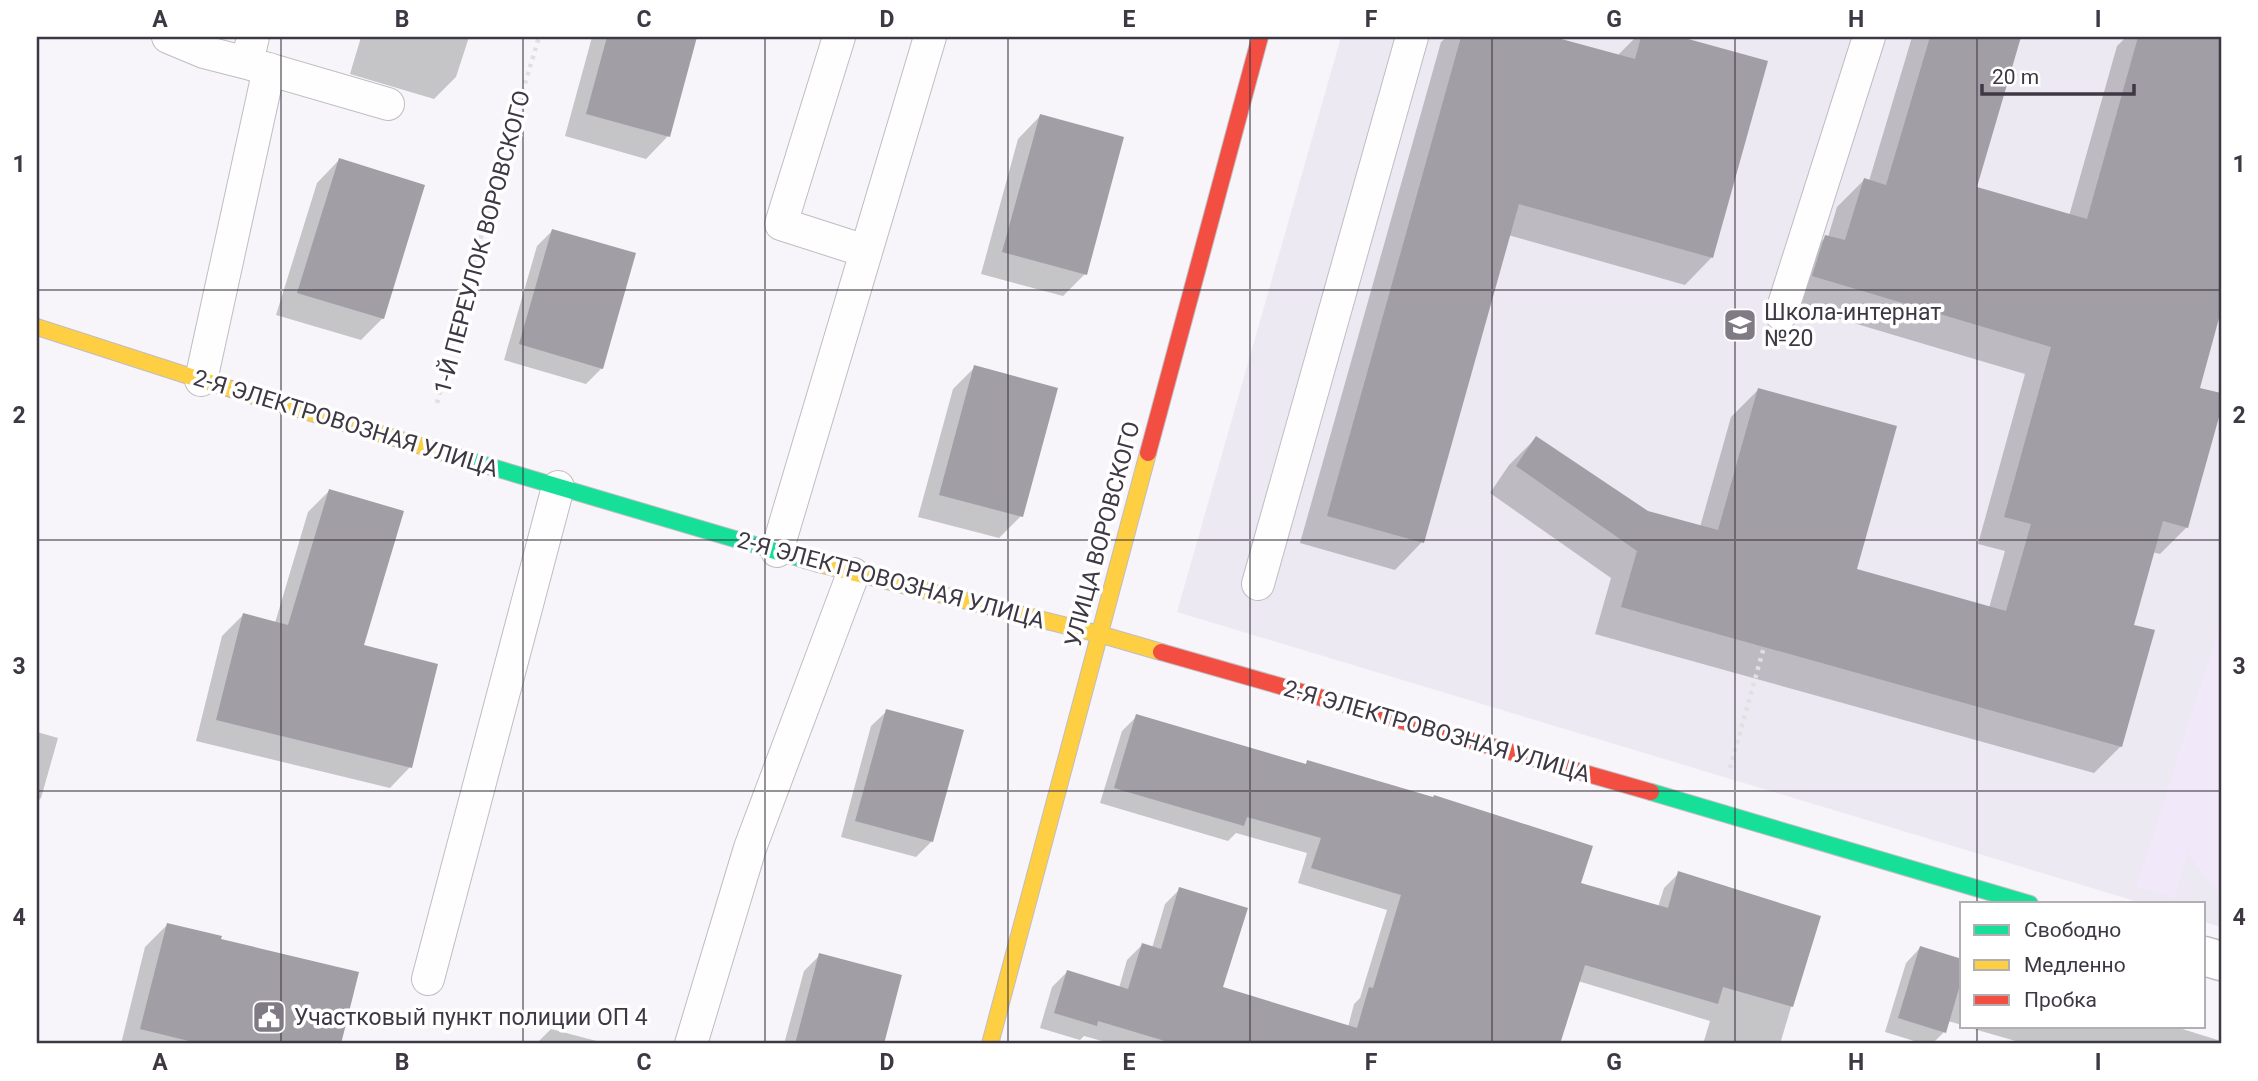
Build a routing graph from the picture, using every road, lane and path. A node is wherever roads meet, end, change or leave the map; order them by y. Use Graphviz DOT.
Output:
graph roads {
  1 [pos="168,37"];
  2 [pos="539,37"];
  3 [pos="839,37"];
  4 [pos="930,37"];
  5 [pos="1260,37"];
  6 [pos="1412,37"];
  7 [pos="1869,37"];
  8 [pos="256,56"];
  9 [pos="388,104"];
  10 [pos="865,251"];
  11 [pos="1781,314"];
  12 [pos="37,327"];
  13 [pos="201,380"];
  14 [pos="425,448"];
  15 [pos="558,487"];
  16 [pos="776,551"];
  17 [pos="853,574"];
  18 [pos="1258,584"];
  19 [pos="1099,634"];
  20 [pos="1764,647"];
  21 [pos="1718,811"];
  22 [pos="2023,902"];
  23 [pos="428,979"];
  24 [pos="691,1044"];
  25 [pos="992,1044"];
  1 -- 8 [label="lane"];
  2 -- 14 [label="path, 1-Й ПЕРЕУЛОК ВОРОВСКОГО"];
  3 -- 10 [label="lane"];
  4 -- 10 [label="lane"];
  5 -- 19 [label="street, УЛИЦА ВОРОВСКОГО"];
  6 -- 18 [label="lane"];
  7 -- 11 [label="lane"];
  8 -- 9 [label="lane"];
  8 -- 13 [label="lane"];
  10 -- 16 [label="lane"];
  12 -- 13 [label="street, 2-Я ЭЛЕКТРОВОЗНАЯ УЛИЦА"];
  13 -- 14 [label="street, 2-Я ЭЛЕКТРОВОЗНАЯ УЛИЦА"];
  14 -- 15 [label="street, 2-Я ЭЛЕКТРОВОЗНАЯ УЛИЦА"];
  15 -- 16 [label="street, 2-Я ЭЛЕКТРОВОЗНАЯ УЛИЦА"];
  15 -- 23 [label="lane"];
  16 -- 17 [label="street, 2-Я ЭЛЕКТРОВОЗНАЯ УЛИЦА"];
  17 -- 19 [label="street, 2-Я ЭЛЕКТРОВОЗНАЯ УЛИЦА"];
  17 -- 24 [label="lane"];
  19 -- 21 [label="street, 2-Я ЭЛЕКТРОВОЗНАЯ УЛИЦА"];
  19 -- 25 [label="street, УЛИЦА ВОРОВСКОГО"];
  20 -- 21 [label="path"];
  21 -- 22 [label="street, 2-Я ЭЛЕКТРОВОЗНАЯ УЛИЦА"];
}
